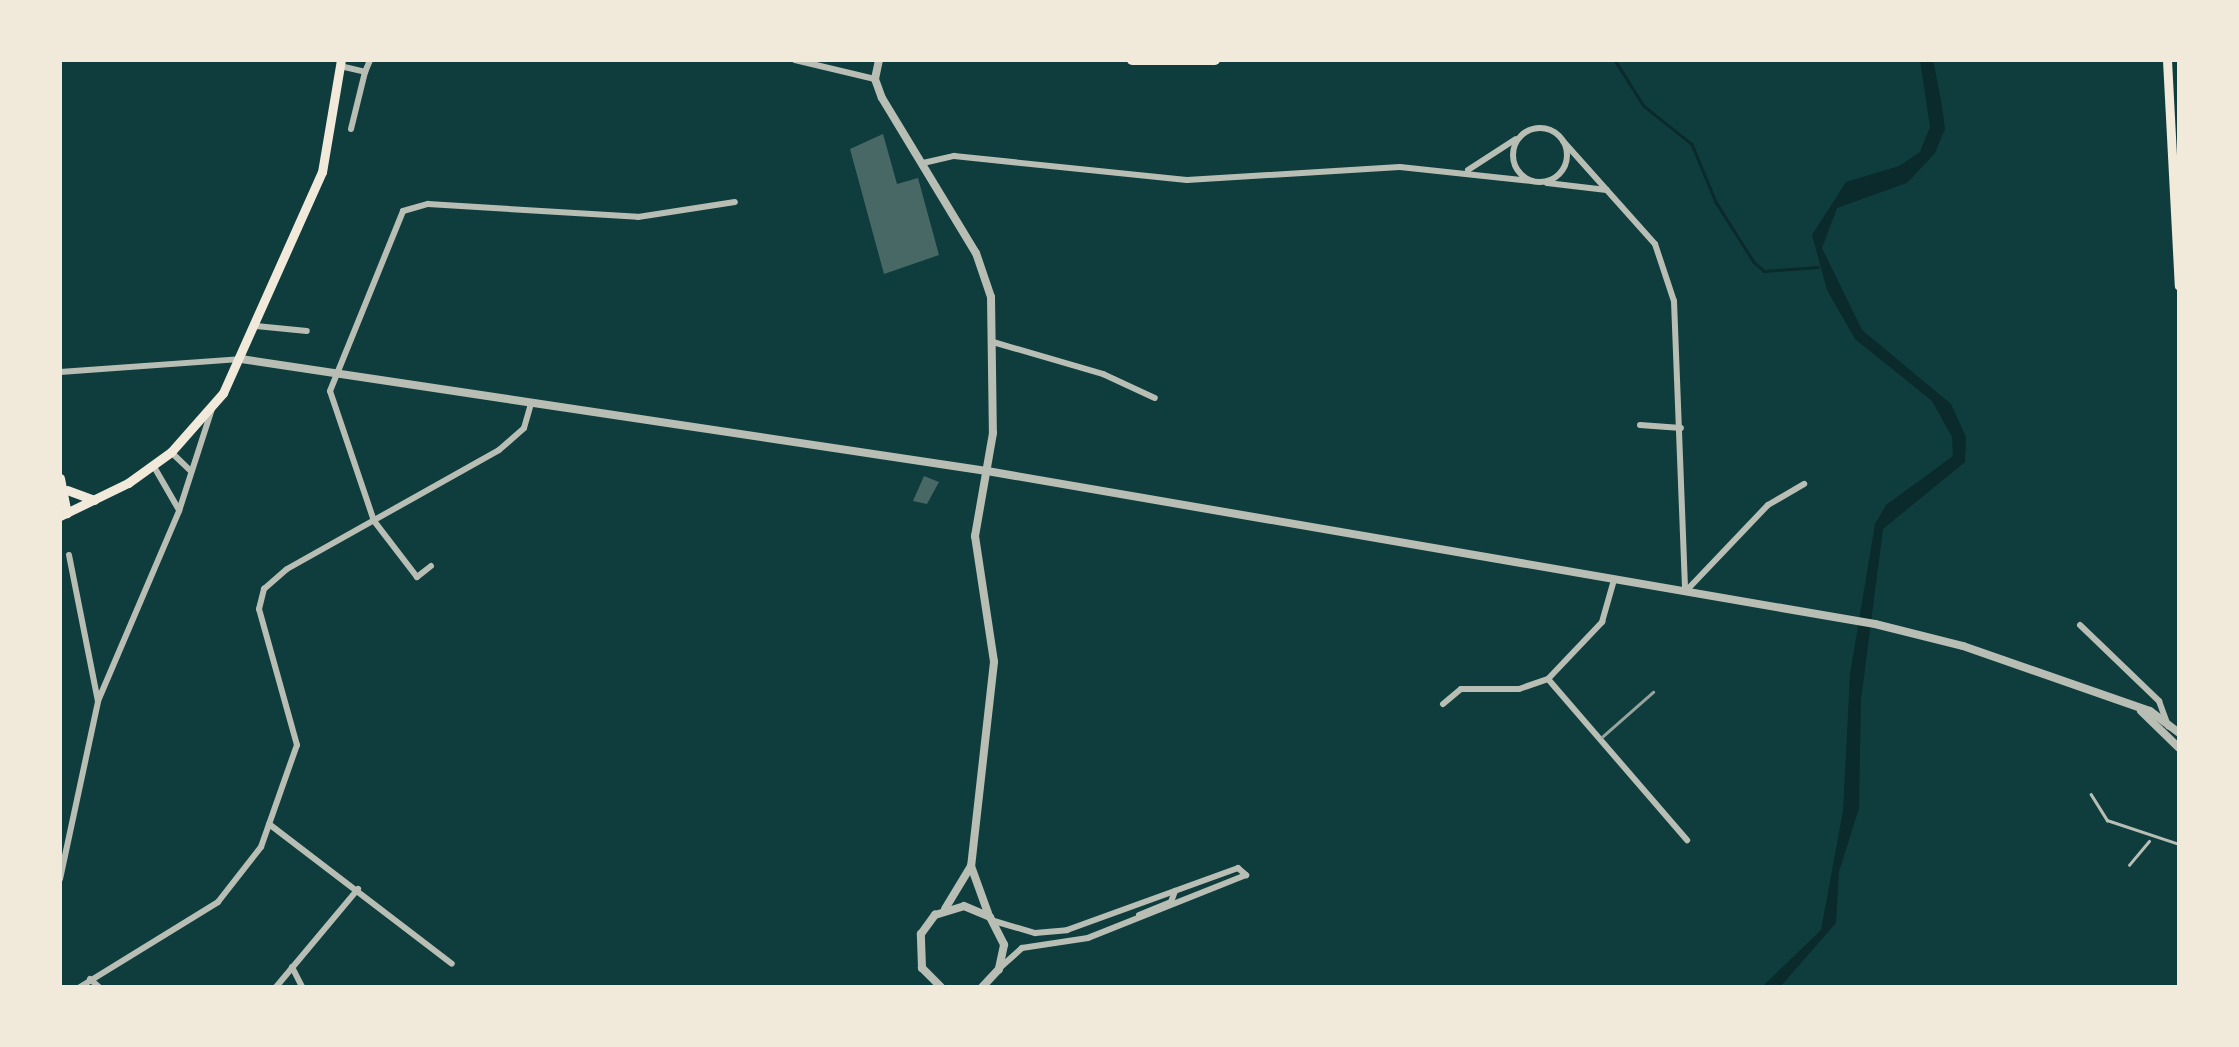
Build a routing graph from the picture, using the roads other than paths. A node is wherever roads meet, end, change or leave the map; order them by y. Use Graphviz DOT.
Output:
graph roads {
  1 [pos="370,60"];
  2 [pos="795,60"];
  3 [pos="879,60"];
  4 [pos="1132,60"];
  5 [pos="1215,60"];
  6 [pos="2167,60"];
  7 [pos="341,63"];
  8 [pos="365,72"];
  9 [pos="875,78"];
  10 [pos="350,129"];
  11 [pos="1524,133"];
  12 [pos="1563,141"];
  13 [pos="922,163"];
  14 [pos="1467,171"];
  15 [pos="2176,179"];
  16 [pos="1536,182"];
  17 [pos="1607,190"];
  18 [pos="736,202"];
  19 [pos="2179,286"];
  20 [pos="256,326"];
  21 [pos="308,331"];
  22 [pos="993,342"];
  23 [pos="241,359"];
  24 [pos="60,372"];
  25 [pos="334,373"];
  26 [pos="1155,398"];
  27 [pos="531,404"];
  28 [pos="212,409"];
  29 [pos="1640,425"];
  30 [pos="1681,428"];
  31 [pos="171,452"];
  32 [pos="153,466"];
  33 [pos="987,471"];
  34 [pos="191,472"];
  35 [pos="60,478"];
  36 [pos="168,484"];
  37 [pos="186,484"];
  38 [pos="1804,484"];
  39 [pos="67,490"];
  40 [pos="94,500"];
  41 [pos="179,511"];
  42 [pos="62,512"];
  43 [pos="374,521"];
  44 [pos="70,555"];
  45 [pos="431,566"];
  46 [pos="1614,580"];
  47 [pos="1686,592"];
  48 [pos="2080,625"];
  49 [pos="1548,678"];
  50 [pos="98,701"];
  51 [pos="1442,704"];
  52 [pos="2138,708"];
  53 [pos="2168,726"];
  54 [pos="2179,732"];
  55 [pos="2179,748"];
  56 [pos="2091,794"];
  57 [pos="269,824"];
  58 [pos="2150,839"];
  59 [pos="1688,840"];
  60 [pos="2179,844"];
  61 [pos="2129,864"];
  62 [pos="971,866"];
  63 [pos="60,879"];
  64 [pos="358,889"];
  65 [pos="1175,891"];
  66 [pos="945,909"];
  67 [pos="992,919"];
  68 [pos="1136,920"];
  69 [pos="452,964"];
  70 [pos="292,968"];
  71 [pos="999,969"];
  72 [pos="90,979"];
  73 [pos="80,987"];
  74 [pos="99,987"];
  75 [pos="276,987"];
  76 [pos="302,987"];
  77 [pos="939,987"];
  78 [pos="982,987"];
  1 -- 8 [label="street"];
  2 -- 9 [label="street"];
  3 -- 9 [label="street"];
  4 -- 5 [label="highway"];
  6 -- 15 [label="main road"];
  7 -- 8 [label="street"];
  7 -- 20 [label="main road"];
  8 -- 10 [label="street"];
  9 -- 13 [label="street"];
  11 -- 12 [label="street"];
  11 -- 14 [label="street"];
  11 -- 16 [label="street"];
  12 -- 16 [label="street"];
  12 -- 17 [label="street"];
  13 -- 14 [label="street"];
  13 -- 22 [label="street"];
  14 -- 16 [label="street"];
  15 -- 19 [label="main road"];
  16 -- 17 [label="street"];
  17 -- 30 [label="street"];
  18 -- 25 [label="street"];
  20 -- 21 [label="street"];
  20 -- 23 [label="main road"];
  22 -- 26 [label="street"];
  22 -- 33 [label="street"];
  23 -- 24 [label="street"];
  23 -- 25 [label="street"];
  23 -- 28 [label="main road"];
  25 -- 27 [label="street"];
  25 -- 43 [label="street"];
  27 -- 33 [label="street"];
  27 -- 43 [label="street"];
  28 -- 31 [label="main road"];
  28 -- 34 [label="street"];
  29 -- 30 [label="street"];
  30 -- 47 [label="street"];
  31 -- 32 [label="main road"];
  31 -- 34 [label="street"];
  32 -- 36 [label="street"];
  32 -- 40 [label="main road"];
  33 -- 46 [label="street"];
  33 -- 62 [label="street"];
  34 -- 37 [label="street"];
  35 -- 39 [label="main road"];
  36 -- 37 [label="street"];
  36 -- 41 [label="street"];
  37 -- 41 [label="street"];
  38 -- 47 [label="street"];
  39 -- 40 [label="main road"];
  39 -- 42 [label="main road"];
  40 -- 42 [label="main road"];
  41 -- 50 [label="street"];
  43 -- 45 [label="street"];
  43 -- 57 [label="street"];
  44 -- 50 [label="street"];
  46 -- 47 [label="street"];
  46 -- 49 [label="street"];
  47 -- 52 [label="street"];
  48 -- 53 [label="street"];
  49 -- 51 [label="street"];
  49 -- 59 [label="street"];
  50 -- 63 [label="street"];
  52 -- 53 [label="street"];
  52 -- 55 [label="street"];
  53 -- 54 [label="street"];
  56 -- 58 [label="lane"];
  57 -- 64 [label="street"];
  57 -- 72 [label="street"];
  58 -- 60 [label="lane"];
  58 -- 61 [label="lane"];
  62 -- 66 [label="street"];
  62 -- 67 [label="street"];
  64 -- 69 [label="street"];
  64 -- 70 [label="street"];
  65 -- 67 [label="street"];
  65 -- 68 [label="street"];
  65 -- 68 [label="street"];
  66 -- 67 [label="street"];
  66 -- 77 [label="street"];
  67 -- 71 [label="street"];
  68 -- 71 [label="street"];
  70 -- 75 [label="street"];
  70 -- 76 [label="street"];
  71 -- 78 [label="street"];
  72 -- 73 [label="street"];
  72 -- 74 [label="street"];
}
